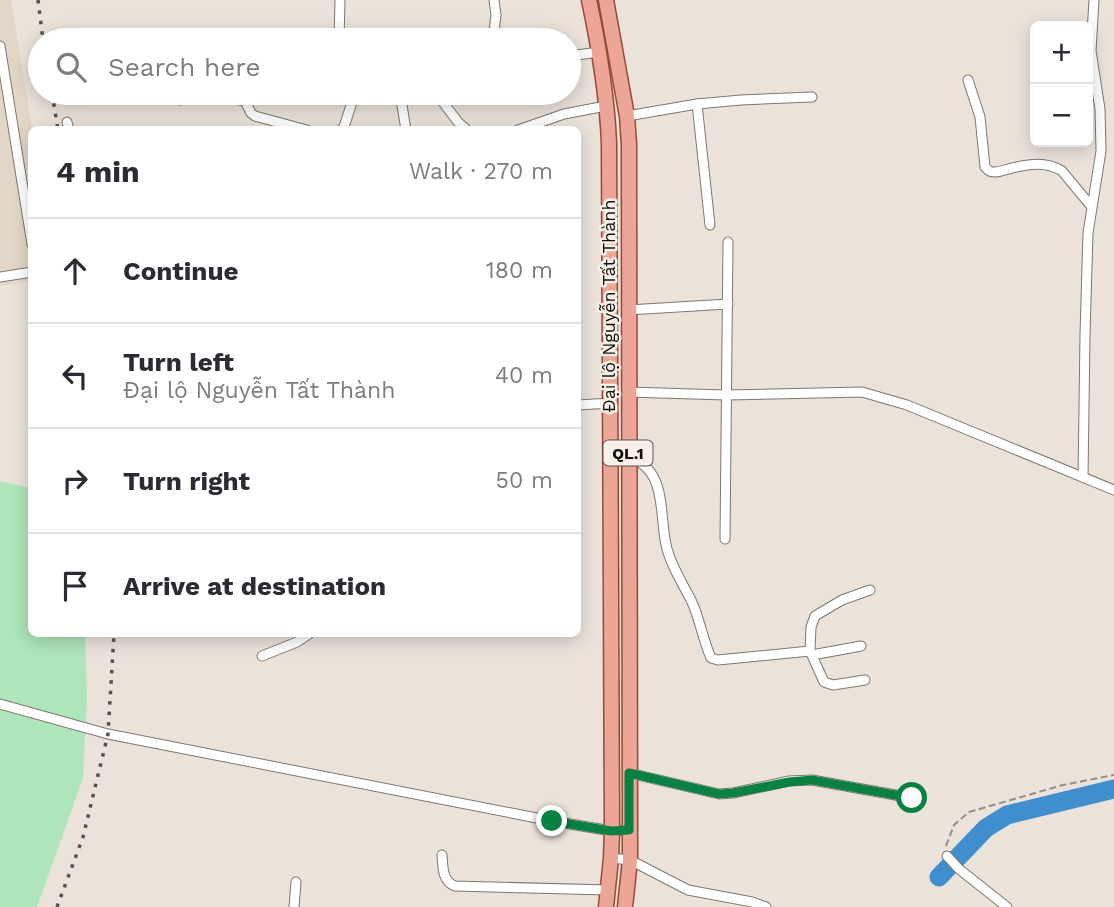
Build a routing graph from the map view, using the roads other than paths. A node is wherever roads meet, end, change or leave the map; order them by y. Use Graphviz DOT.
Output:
graph roads {
  1 [pos="340,0"];
  2 [pos="494,0"];
  3 [pos="589,0"];
  4 [pos="606,0"];
  5 [pos="1094,0"];
  6 [pos="339,28"];
  7 [pos="494,28"];
  8 [pos="0,46"];
  9 [pos="600,51"];
  10 [pos="581,54"];
  11 [pos="968,80"];
  12 [pos="812,97"];
  13 [pos="697,104"];
  14 [pos="247,105"];
  15 [pos="351,105"];
  16 [pos="402,105"];
  17 [pos="445,105"];
  18 [pos="607,112"];
  19 [pos="627,116"];
  20 [pos="292,126"];
  21 [pos="344,126"];
  22 [pos="405,126"];
  23 [pos="462,126"];
  24 [pos="530,126"];
  25 [pos="1091,206"];
  26 [pos="28,219"];
  27 [pos="710,225"];
  28 [pos="728,242"];
  29 [pos="28,273"];
  30 [pos="0,277"];
  31 [pos="728,304"];
  32 [pos="628,310"];
  33 [pos="628,392"];
  34 [pos="726,395"];
  35 [pos="611,397"];
  36 [pos="581,404"];
  37 [pos="628,454"];
  38 [pos="1083,477"];
  39 [pos="1114,490"];
  40 [pos="725,539"];
  41 [pos="870,590"];
  42 [pos="304,637"];
  43 [pos="861,646"];
  44 [pos="811,653"];
  45 [pos="262,656"];
  46 [pos="865,680"];
  47 [pos="0,704"];
  48 [pos="629,773"];
  49 [pos="912,798"];
  50 [pos="629,830"];
  51 [pos="611,831"];
  52 [pos="442,855"];
  53 [pos="947,856"];
  54 [pos="611,858"];
  55 [pos="630,860"];
  56 [pos="296,882"];
  57 [pos="608,890"];
  58 [pos="294,907"];
  59 [pos="606,907"];
  60 [pos="625,907"];
  61 [pos="765,907"];
  62 [pos="1007,907"];
  1 -- 6 [label="street"];
  2 -- 7 [label="street"];
  3 -- 9 [label="main road, Đại lộ Nguyễn Tất Thành / QL.1"];
  4 -- 19 [label="main road, Đại lộ Nguyễn Tất Thành / QL.1"];
  5 -- 25 [label="street"];
  8 -- 26 [label="street"];
  9 -- 10 [label="street"];
  9 -- 18 [label="main road, Đại lộ Nguyễn Tất Thành / QL.1"];
  11 -- 25 [label="street"];
  12 -- 13 [label="street"];
  13 -- 19 [label="street"];
  13 -- 27 [label="street"];
  14 -- 20 [label="street"];
  15 -- 21 [label="street"];
  16 -- 22 [label="street"];
  17 -- 23 [label="street"];
  18 -- 19 [label="main road"];
  18 -- 24 [label="street"];
  18 -- 35 [label="main road, Đại lộ Nguyễn Tất Thành / QL.1"];
  19 -- 32 [label="main road, Đại lộ Nguyễn Tất Thành / QL.1"];
  25 -- 38 [label="street"];
  28 -- 31 [label="street"];
  29 -- 30 [label="street"];
  31 -- 32 [label="street"];
  31 -- 34 [label="street"];
  32 -- 33 [label="main road, Đại lộ Nguyễn Tất Thành / QL.1"];
  33 -- 34 [label="street"];
  33 -- 35 [label="main road"];
  33 -- 37 [label="main road, Đại lộ Nguyễn Tất Thành / QL.1"];
  34 -- 38 [label="street"];
  34 -- 40 [label="street"];
  35 -- 36 [label="street"];
  35 -- 51 [label="main road, Đại lộ Nguyễn Tất Thành / QL.1"];
  37 -- 44 [label="street"];
  37 -- 48 [label="main road, Đại lộ Nguyễn Tất Thành / QL.1"];
  38 -- 39 [label="street"];
  41 -- 44 [label="street"];
  42 -- 45 [label="street"];
  43 -- 44 [label="street"];
  44 -- 46 [label="street"];
  47 -- 51 [label="street"];
  48 -- 49 [label="street"];
  48 -- 50 [label="main road, Đại lộ Nguyễn Tất Thành / QL.1"];
  50 -- 51 [label="street"];
  50 -- 55 [label="main road, Đại lộ Nguyễn Tất Thành / QL.1"];
  51 -- 54 [label="main road, Đại lộ Nguyễn Tất Thành / QL.1"];
  52 -- 57 [label="street"];
  53 -- 62 [label="street"];
  54 -- 55 [label="street"];
  54 -- 57 [label="main road, Đại lộ Nguyễn Tất Thành / QL.1"];
  55 -- 60 [label="main road, Đại lộ Nguyễn Tất Thành / QL.1"];
  55 -- 61 [label="street"];
  56 -- 58 [label="street"];
  57 -- 59 [label="main road, Đại lộ Nguyễn Tất Thành / QL.1"];
}
